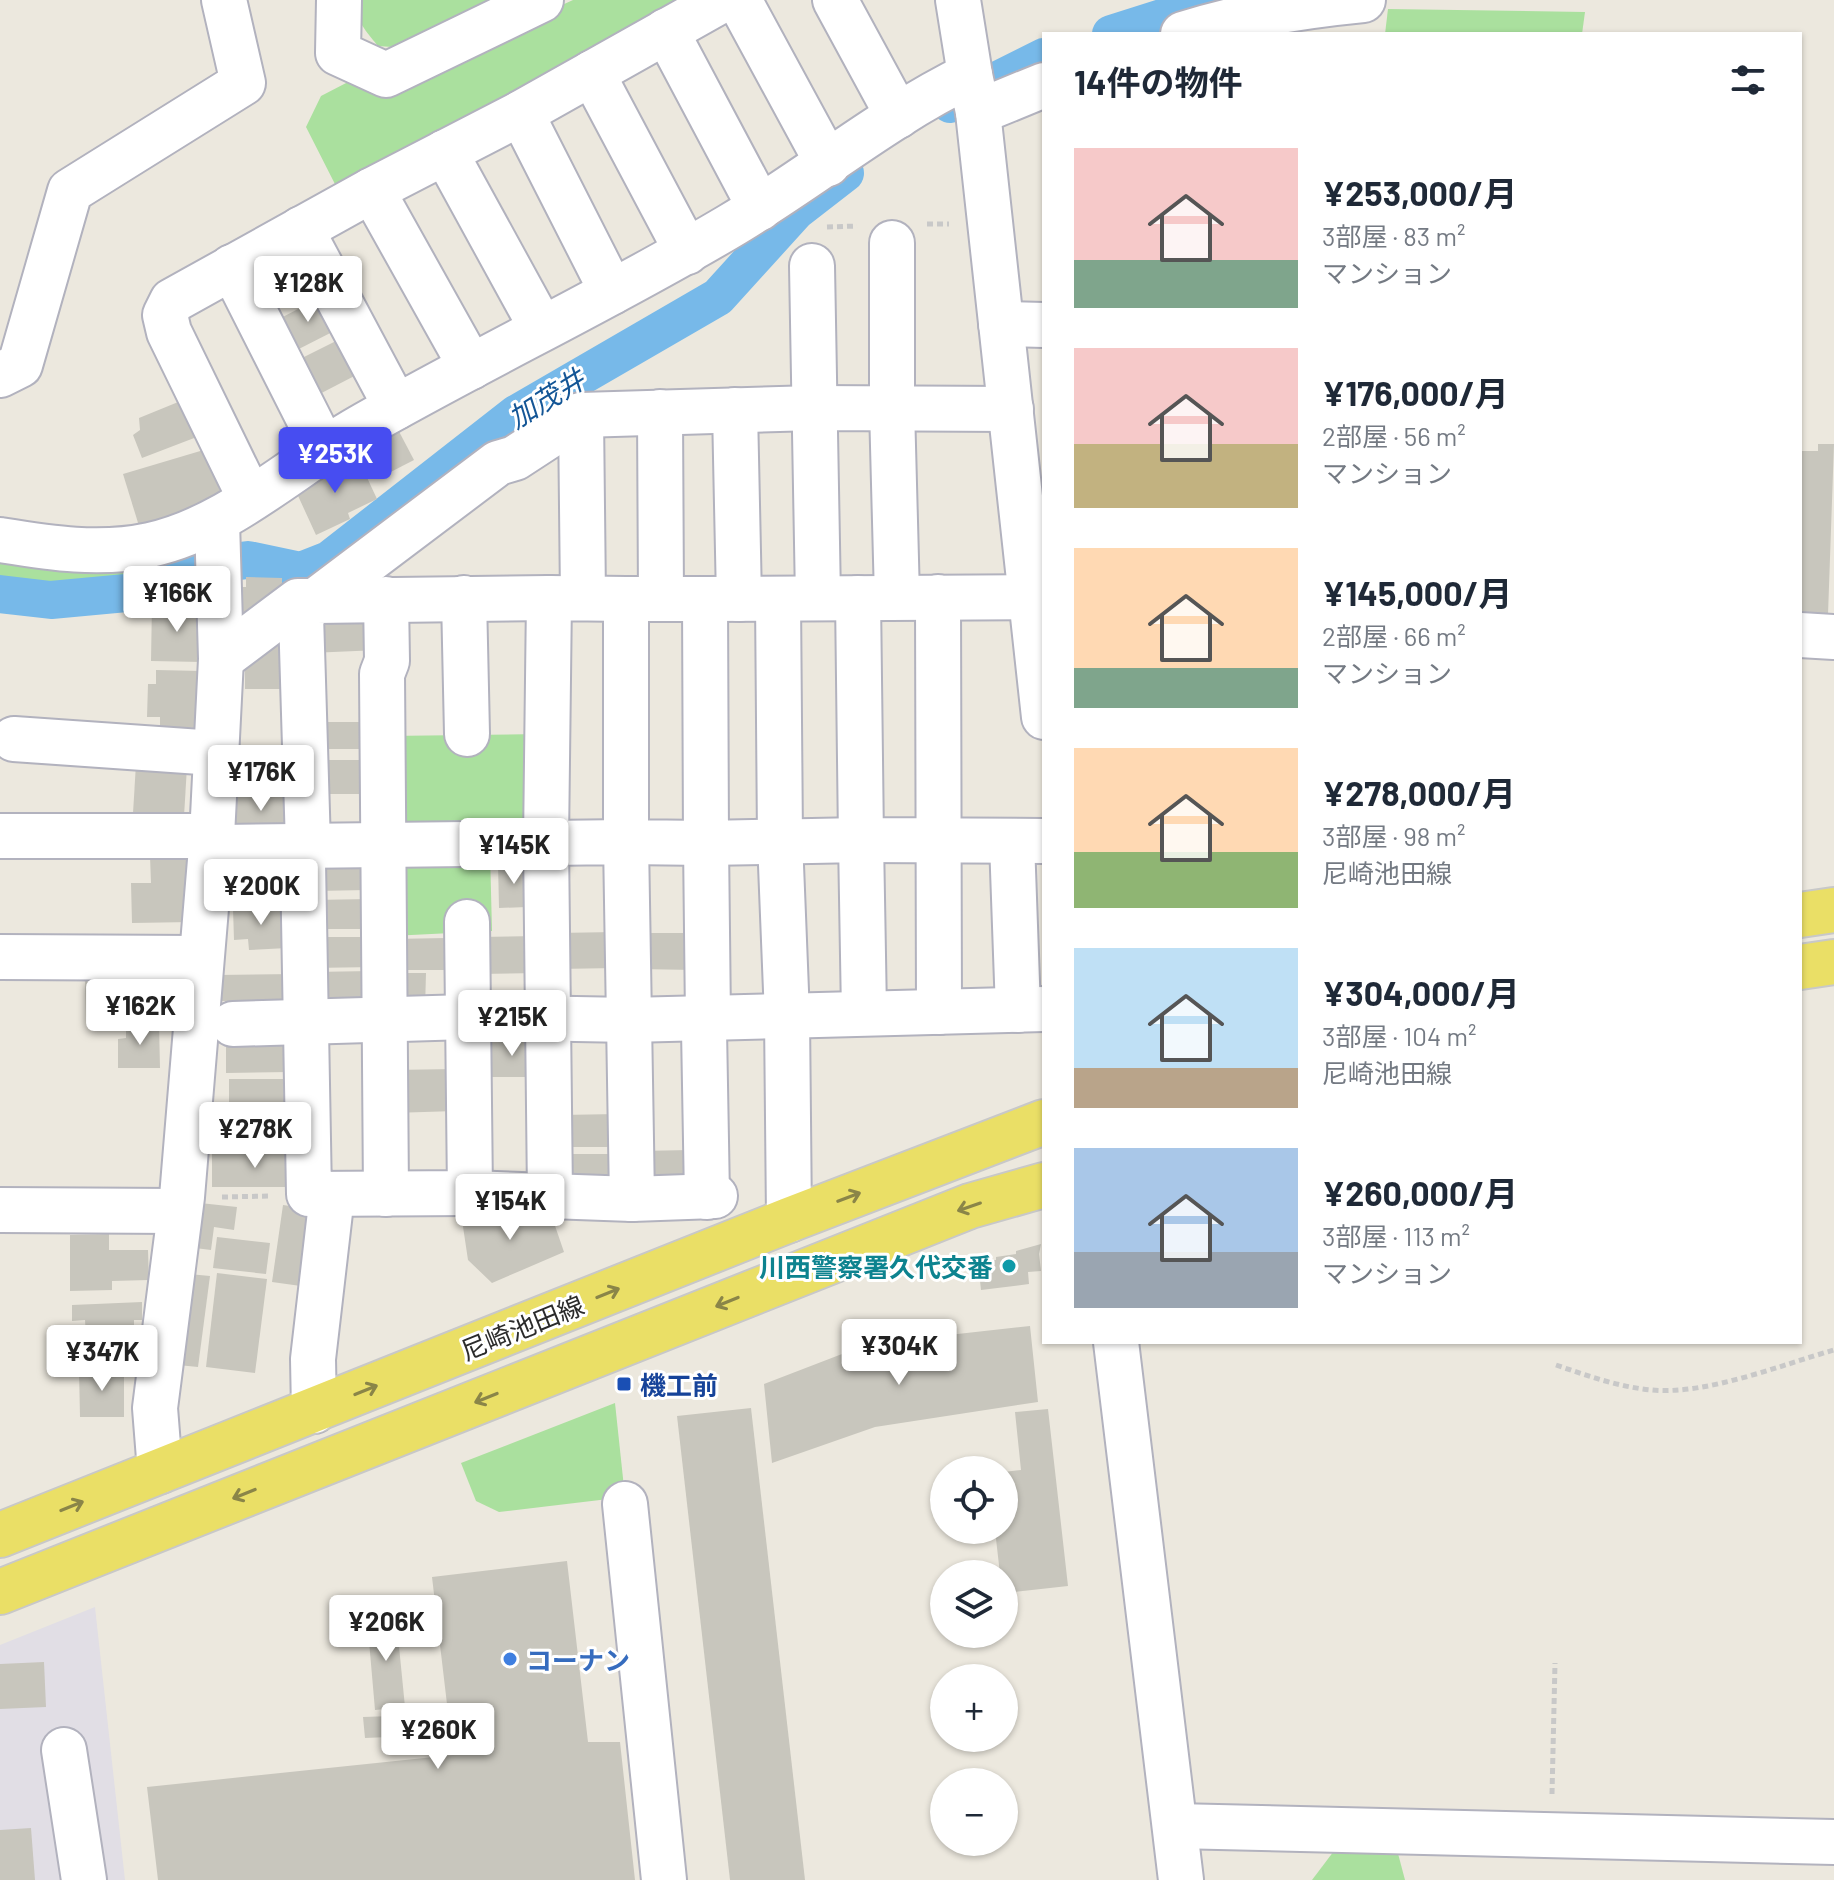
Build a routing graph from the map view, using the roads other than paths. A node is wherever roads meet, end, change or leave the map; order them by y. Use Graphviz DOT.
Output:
graph roads {
  1 [pos="224,0"];
  2 [pos="339,0"];
  3 [pos="541,0"];
  4 [pos="722,0"];
  5 [pos="739,0"];
  6 [pos="835,0"];
  7 [pos="958,0"];
  8 [pos="1363,0"];
  9 [pos="1293,21"];
  10 [pos="666,31"];
  11 [pos="1189,32"];
  12 [pos="592,73"];
  13 [pos="1042,85"];
  14 [pos="974,94"];
  15 [pos="521,113"];
  16 [pos="898,116"];
  17 [pos="445,152"];
  18 [pos="828,164"];
  19 [pos="372,190"];
  20 [pos="760,208"];
  21 [pos="301,229"];
  22 [pos="892,243"];
  23 [pos="687,252"];
  24 [pos="812,266"];
  25 [pos="232,267"];
  26 [pos="612,292"];
  27 [pos="1001,324"];
  28 [pos="1042,325"];
  29 [pos="541,327"];
  30 [pos="471,367"];
  31 [pos="0,375"];
  32 [pos="396,407"];
  33 [pos="814,408"];
  34 [pos="892,408"];
  35 [pos="1011,409"];
  36 [pos="735,410"];
  37 [pos="660,412"];
  38 [pos="581,415"];
  39 [pos="324,449"];
  40 [pos="1032,491"];
  41 [pos="234,510"];
  42 [pos="0,540"];
  43 [pos="1037,596"];
  44 [pos="464,598"];
  45 [pos="566,598"];
  46 [pos="819,598"];
  47 [pos="386,599"];
  48 [pos="644,599"];
  49 [pos="315,601"];
  50 [pos="1802,635"];
  51 [pos="1834,637"];
  52 [pos="221,659"];
  53 [pos="1042,682"];
  54 [pos="467,734"];
  55 [pos="14,739"];
  56 [pos="215,753"];
  57 [pos="0,836"];
  58 [pos="212,836"];
  59 [pos="780,840"];
  60 [pos="861,840"];
  61 [pos="940,841"];
  62 [pos="546,842"];
  63 [pos="626,842"];
  64 [pos="1028,842"];
  65 [pos="706,843"];
  66 [pos="385,844"];
  67 [pos="308,845"];
  68 [pos="1834,910"];
  69 [pos="1802,915"];
  70 [pos="467,922"];
  71 [pos="0,957"];
  72 [pos="201,958"];
  73 [pos="1834,962"];
  74 [pos="1802,967"];
  75 [pos="1031,1010"];
  76 [pos="939,1012"];
  77 [pos="864,1013"];
  78 [pos="787,1016"];
  79 [pos="467,1017"];
  80 [pos="548,1018"];
  81 [pos="708,1019"];
  82 [pos="630,1020"];
  83 [pos="385,1021"];
  84 [pos="305,1022"];
  85 [pos="233,1024"];
  86 [pos="1042,1123"];
  87 [pos="1042,1186"];
  88 [pos="470,1193"];
  89 [pos="320,1194"];
  90 [pos="386,1194"];
  91 [pos="550,1195"];
  92 [pos="632,1199"];
  93 [pos="180,1204"];
  94 [pos="0,1210"];
  95 [pos="789,1220"];
  96 [pos="1116,1344"];
  97 [pos="314,1411"];
  98 [pos="160,1471"];
  99 [pos="625,1504"];
  100 [pos="0,1535"];
  101 [pos="0,1592"];
  102 [pos="64,1750"];
  103 [pos="1175,1826"];
  104 [pos="1834,1842"];
  105 [pos="84,1880"];
  106 [pos="664,1880"];
  107 [pos="1181,1880"];
  1 -- 31 [label="street"];
  2 -- 3 [label="street"];
  4 -- 10 [label="street"];
  5 -- 18 [label="street"];
  6 -- 16 [label="street"];
  7 -- 14 [label="street"];
  8 -- 9 [label="street"];
  9 -- 11 [label="street"];
  10 -- 12 [label="street"];
  10 -- 20 [label="street"];
  12 -- 15 [label="street"];
  12 -- 23 [label="street"];
  13 -- 14 [label="street"];
  14 -- 16 [label="street"];
  14 -- 27 [label="street"];
  15 -- 17 [label="street"];
  15 -- 26 [label="street"];
  16 -- 18 [label="street"];
  17 -- 19 [label="street"];
  17 -- 29 [label="street"];
  18 -- 20 [label="street"];
  19 -- 21 [label="street"];
  19 -- 30 [label="street"];
  20 -- 23 [label="street"];
  21 -- 25 [label="street"];
  21 -- 32 [label="street"];
  22 -- 34 [label="street"];
  23 -- 26 [label="street"];
  24 -- 33 [label="street"];
  25 -- 39 [label="street"];
  25 -- 41 [label="street"];
  26 -- 29 [label="street"];
  27 -- 28 [label="street"];
  27 -- 35 [label="street"];
  29 -- 30 [label="street"];
  30 -- 32 [label="street"];
  32 -- 39 [label="street"];
  33 -- 34 [label="street"];
  33 -- 36 [label="street"];
  33 -- 46 [label="street"];
  34 -- 35 [label="street"];
  34 -- 46 [label="street"];
  35 -- 40 [label="street"];
  36 -- 37 [label="street"];
  36 -- 46 [label="street"];
  37 -- 38 [label="street"];
  37 -- 48 [label="street"];
  38 -- 45 [label="street"];
  38 -- 49 [label="street"];
  39 -- 41 [label="street"];
  40 -- 43 [label="street"];
  41 -- 42 [label="street"];
  41 -- 52 [label="street"];
  43 -- 46 [label="street"];
  43 -- 53 [label="street"];
  44 -- 45 [label="street"];
  44 -- 47 [label="street"];
  44 -- 54 [label="street"];
  45 -- 48 [label="street"];
  45 -- 62 [label="street"];
  46 -- 48 [label="street"];
  46 -- 59 [label="street"];
  46 -- 60 [label="street"];
  46 -- 61 [label="street"];
  46 -- 65 [label="street"];
  47 -- 49 [label="street"];
  47 -- 66 [label="street"];
  48 -- 63 [label="street"];
  49 -- 52 [label="street"];
  49 -- 67 [label="street"];
  50 -- 51 [label="street"];
  52 -- 56 [label="street"];
  55 -- 56 [label="street"];
  56 -- 58 [label="street"];
  57 -- 58 [label="street"];
  58 -- 67 [label="street"];
  58 -- 72 [label="street"];
  59 -- 60 [label="street"];
  59 -- 65 [label="street"];
  59 -- 78 [label="street"];
  60 -- 61 [label="street"];
  60 -- 77 [label="street"];
  61 -- 64 [label="street"];
  61 -- 76 [label="street"];
  62 -- 63 [label="street"];
  62 -- 66 [label="street"];
  62 -- 80 [label="street"];
  63 -- 65 [label="street"];
  63 -- 82 [label="street"];
  64 -- 75 [label="street"];
  65 -- 81 [label="street"];
  66 -- 67 [label="street"];
  66 -- 83 [label="street"];
  67 -- 84 [label="street"];
  68 -- 69 [label="main road"];
  70 -- 79 [label="street"];
  71 -- 72 [label="street"];
  72 -- 93 [label="street"];
  73 -- 74 [label="main road"];
  75 -- 76 [label="street"];
  76 -- 77 [label="street"];
  77 -- 78 [label="street"];
  78 -- 81 [label="street"];
  78 -- 95 [label="street"];
  79 -- 80 [label="street"];
  79 -- 83 [label="street"];
  79 -- 88 [label="street"];
  80 -- 82 [label="street"];
  80 -- 91 [label="street"];
  81 -- 82 [label="street"];
  81 -- 92 [label="street"];
  82 -- 92 [label="street"];
  83 -- 84 [label="street"];
  83 -- 90 [label="street"];
  84 -- 85 [label="street"];
  84 -- 89 [label="street"];
  95 -- 86 [label="main road, 尼崎池田線, one-way"];
  87 -- 101 [label="main road, 尼崎池田線, one-way"];
  88 -- 90 [label="street"];
  88 -- 91 [label="street"];
  89 -- 90 [label="street"];
  89 -- 97 [label="street"];
  91 -- 92 [label="street"];
  93 -- 94 [label="street"];
  93 -- 98 [label="street"];
  97 -- 95 [label="main road, 尼崎池田線, one-way"];
  96 -- 103 [label="street"];
  97 -- 98 [label="main road, 尼崎池田線"];
  100 -- 98 [label="main road, 尼崎池田線, one-way"];
  99 -- 106 [label="street"];
  102 -- 105 [label="street"];
  103 -- 104 [label="street"];
  103 -- 107 [label="street"];
}
